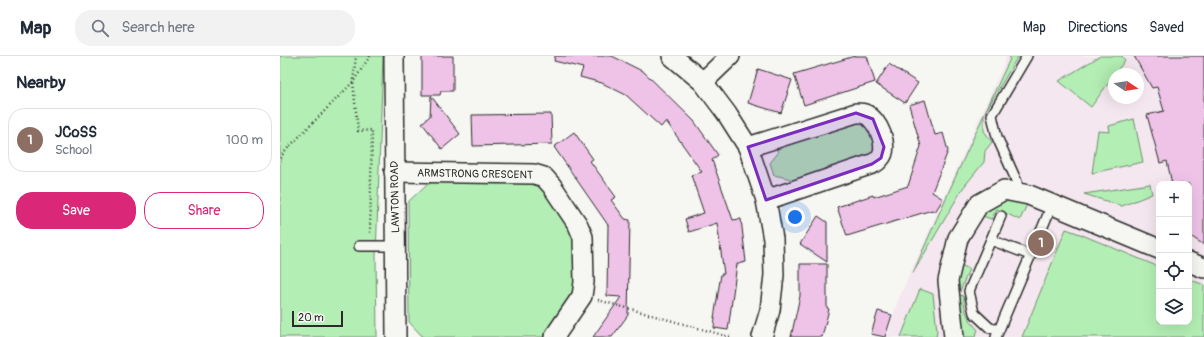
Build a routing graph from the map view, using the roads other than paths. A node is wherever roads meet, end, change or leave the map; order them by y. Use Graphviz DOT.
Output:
graph roads {
  1 [pos="394,56"];
  2 [pos="672,56"];
  3 [pos="730,56"];
  4 [pos="1027,56"];
  5 [pos="702,82"];
  6 [pos="748,147"];
  7 [pos="394,172"];
  8 [pos="1018,193"];
  9 [pos="766,200"];
  10 [pos="1052,205"];
  11 [pos="1001,216"];
  12 [pos="991,240"];
  13 [pos="359,246"];
  14 [pos="395,246"];
  15 [pos="1156,248"];
  16 [pos="1030,256"];
  17 [pos="1192,263"];
  18 [pos="1204,268"];
  19 [pos="998,334"];
  20 [pos="396,337"];
  21 [pos="554,337"];
  22 [pos="762,337"];
  23 [pos="954,337"];
  1 -- 7 [label="street, LAWTON ROAD"];
  2 -- 5 [label="street"];
  3 -- 5 [label="street"];
  4 -- 8 [label="lane"];
  5 -- 6 [label="street"];
  6 -- 9 [label="street"];
  6 -- 9 [label="street"];
  7 -- 14 [label="street, LAWTON ROAD"];
  7 -- 21 [label="street, ARMSTRONG CRESCENT"];
  8 -- 10 [label="street"];
  8 -- 23 [label="street"];
  9 -- 22 [label="street"];
  10 -- 15 [label="street"];
  10 -- 16 [label="lane"];
  11 -- 12 [label="lane"];
  12 -- 16 [label="lane"];
  12 -- 19 [label="lane"];
  13 -- 14 [label="lane"];
  14 -- 20 [label="street, LAWTON ROAD"];
  16 -- 19 [label="lane"];
  17 -- 18 [label="street"];
}
